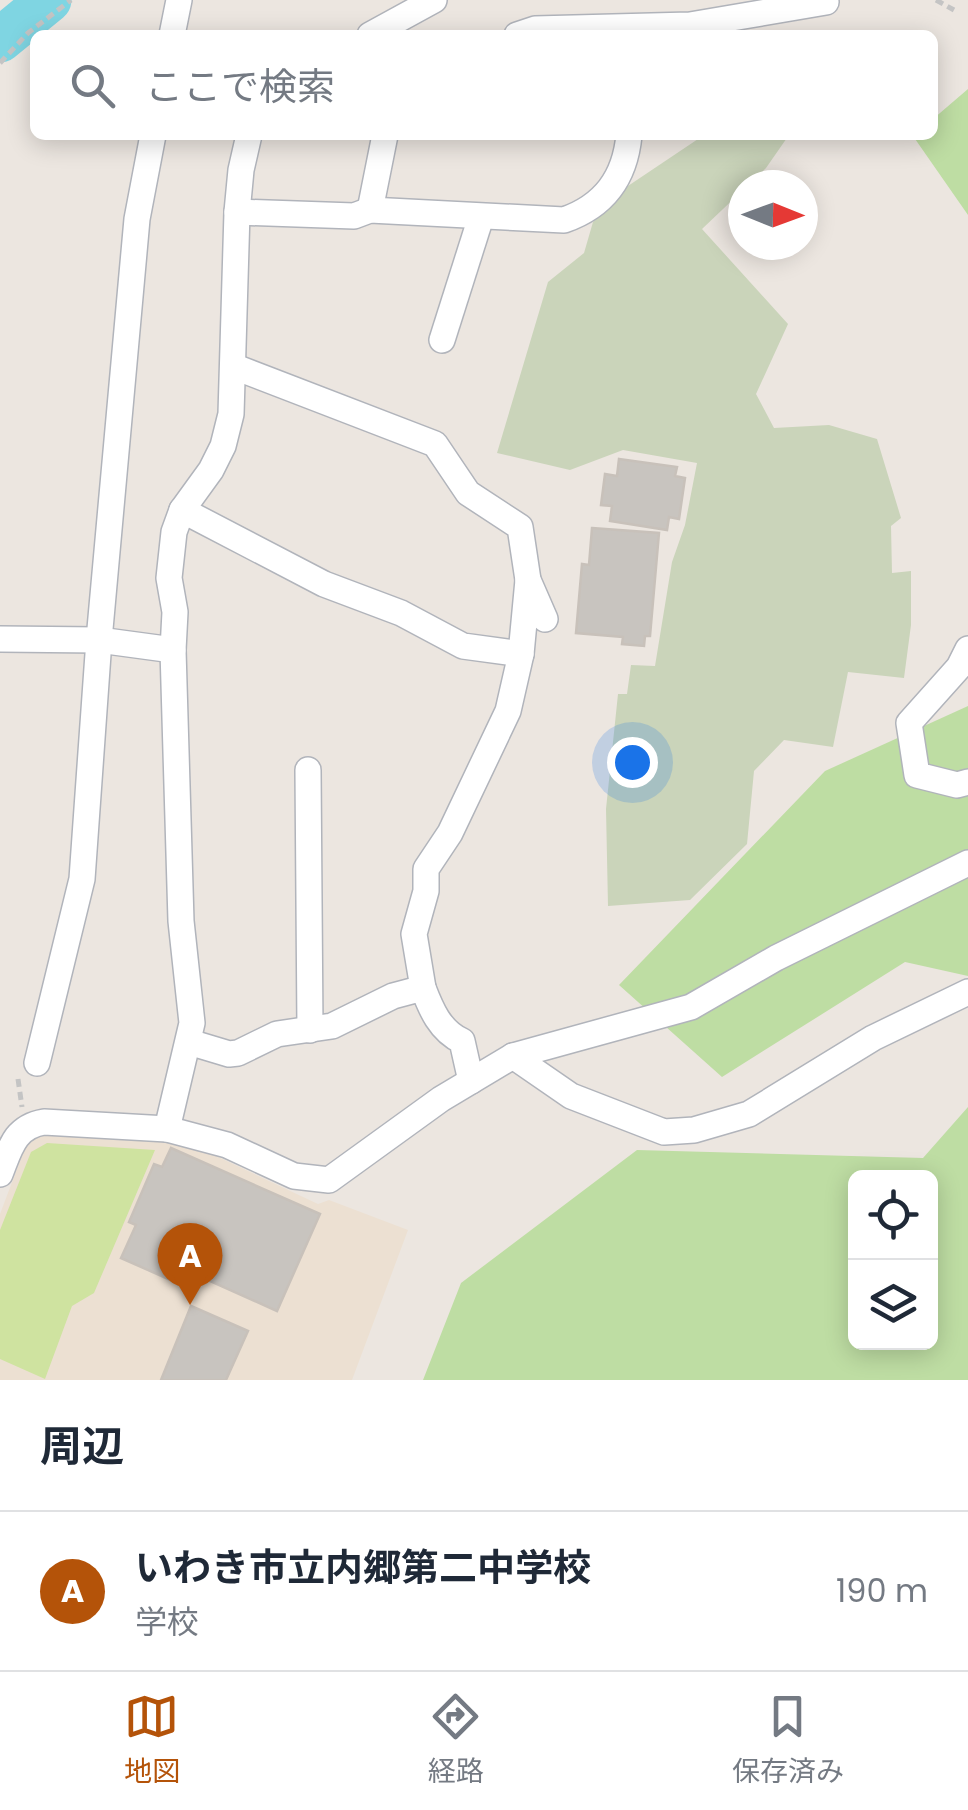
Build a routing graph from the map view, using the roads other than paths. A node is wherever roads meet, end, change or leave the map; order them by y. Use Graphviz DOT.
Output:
graph roads {
  1 [pos="179,0"];
  2 [pos="826,2"];
  3 [pos="415,12"];
  4 [pos="173,30"];
  5 [pos="380,30"];
  6 [pos="530,30"];
  7 [pos="152,140"];
  8 [pos="248,140"];
  9 [pos="384,140"];
  10 [pos="629,140"];
  11 [pos="370,210"];
  12 [pos="237,212"];
  13 [pos="481,217"];
  14 [pos="442,340"];
  15 [pos="234,368"];
  16 [pos="182,510"];
  17 [pos="528,580"];
  18 [pos="546,619"];
  19 [pos="0,639"];
  20 [pos="99,640"];
  21 [pos="968,649"];
  22 [pos="174,650"];
  23 [pos="521,654"];
  24 [pos="308,770"];
  25 [pos="968,782"];
  26 [pos="968,863"];
  27 [pos="423,988"];
  28 [pos="968,992"];
  29 [pos="310,1030"];
  30 [pos="188,1042"];
  31 [pos="514,1056"];
  32 [pos="37,1063"];
  33 [pos="470,1075"];
  34 [pos="171,1113"];
  35 [pos="0,1174"];
  1 -- 4 [label="street"];
  2 -- 6 [label="street"];
  3 -- 5 [label="street"];
  7 -- 20 [label="street"];
  8 -- 12 [label="street"];
  9 -- 11 [label="street"];
  10 -- 13 [label="street"];
  11 -- 12 [label="street"];
  11 -- 13 [label="street"];
  12 -- 15 [label="street"];
  13 -- 14 [label="street"];
  15 -- 16 [label="street"];
  15 -- 17 [label="street"];
  16 -- 22 [label="street"];
  16 -- 23 [label="street"];
  17 -- 18 [label="street"];
  17 -- 23 [label="street"];
  19 -- 20 [label="street"];
  20 -- 22 [label="street"];
  20 -- 32 [label="street"];
  21 -- 25 [label="street"];
  22 -- 30 [label="street"];
  23 -- 27 [label="street"];
  24 -- 29 [label="street"];
  26 -- 31 [label="street"];
  27 -- 29 [label="street"];
  27 -- 33 [label="street"];
  28 -- 31 [label="street"];
  29 -- 30 [label="street"];
  30 -- 34 [label="street"];
  31 -- 33 [label="street"];
  33 -- 34 [label="street"];
  34 -- 35 [label="street"];
}
